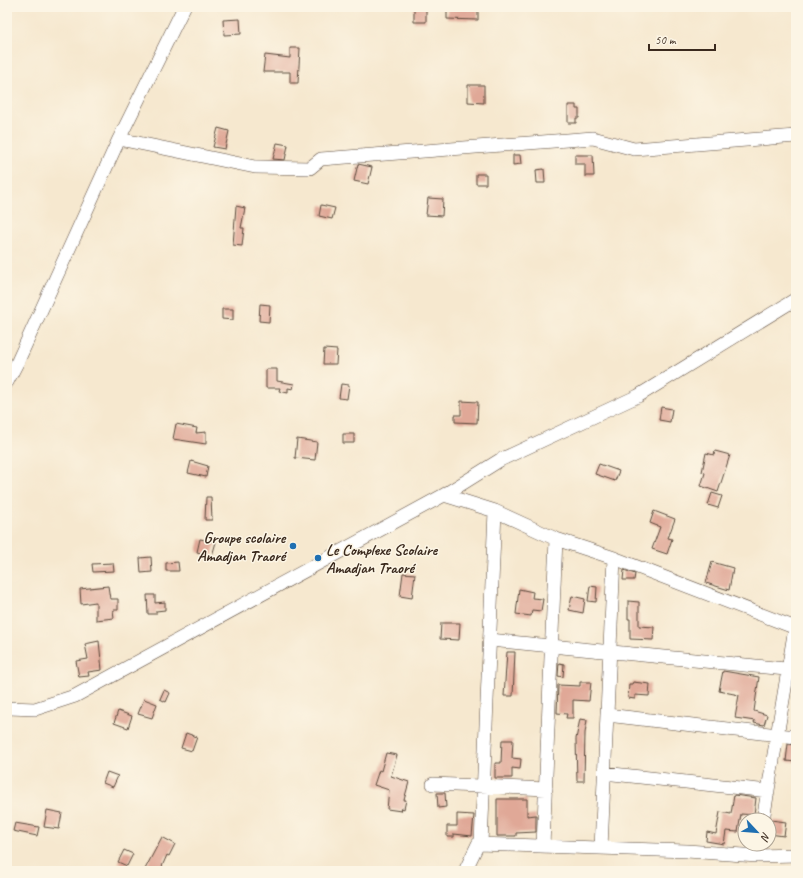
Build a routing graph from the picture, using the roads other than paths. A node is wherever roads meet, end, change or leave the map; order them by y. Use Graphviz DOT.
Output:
graph roads {
  1 [pos="186,7"];
  2 [pos="796,136"];
  3 [pos="119,139"];
  4 [pos="796,299"];
  5 [pos="7,382"];
  6 [pos="444,495"];
  7 [pos="495,511"];
  8 [pos="556,539"];
  9 [pos="614,558"];
  10 [pos="795,628"];
  11 [pos="490,640"];
  12 [pos="552,646"];
  13 [pos="609,651"];
  14 [pos="792,669"];
  15 [pos="7,707"];
  16 [pos="607,714"];
  17 [pos="777,735"];
  18 [pos="796,737"];
  19 [pos="604,773"];
  20 [pos="433,784"];
  21 [pos="483,787"];
  22 [pos="546,789"];
  23 [pos="768,791"];
  24 [pos="764,812"];
  25 [pos="481,844"];
  26 [pos="543,846"];
  27 [pos="601,848"];
  28 [pos="737,850"];
  29 [pos="773,852"];
  30 [pos="796,855"];
  31 [pos="464,871"];
  1 -- 3 [label="street"];
  2 -- 3 [label="street"];
  3 -- 5 [label="street"];
  4 -- 6 [label="street"];
  6 -- 7 [label="street"];
  6 -- 15 [label="street"];
  7 -- 8 [label="street"];
  7 -- 11 [label="street"];
  8 -- 9 [label="street"];
  8 -- 12 [label="street"];
  9 -- 10 [label="street"];
  9 -- 13 [label="street"];
  10 -- 14 [label="street"];
  11 -- 12 [label="street"];
  11 -- 21 [label="street"];
  12 -- 13 [label="street"];
  12 -- 22 [label="street"];
  13 -- 14 [label="street"];
  13 -- 16 [label="street"];
  14 -- 17 [label="street"];
  16 -- 17 [label="street"];
  16 -- 19 [label="street"];
  17 -- 18 [label="street"];
  17 -- 23 [label="street"];
  19 -- 23 [label="street"];
  19 -- 27 [label="street"];
  20 -- 21 [label="street"];
  21 -- 22 [label="street"];
  21 -- 25 [label="street"];
  22 -- 26 [label="street"];
  23 -- 24 [label="street"];
  25 -- 26 [label="street"];
  25 -- 31 [label="street"];
  26 -- 27 [label="street"];
  27 -- 28 [label="street"];
  29 -- 30 [label="street"];
}
